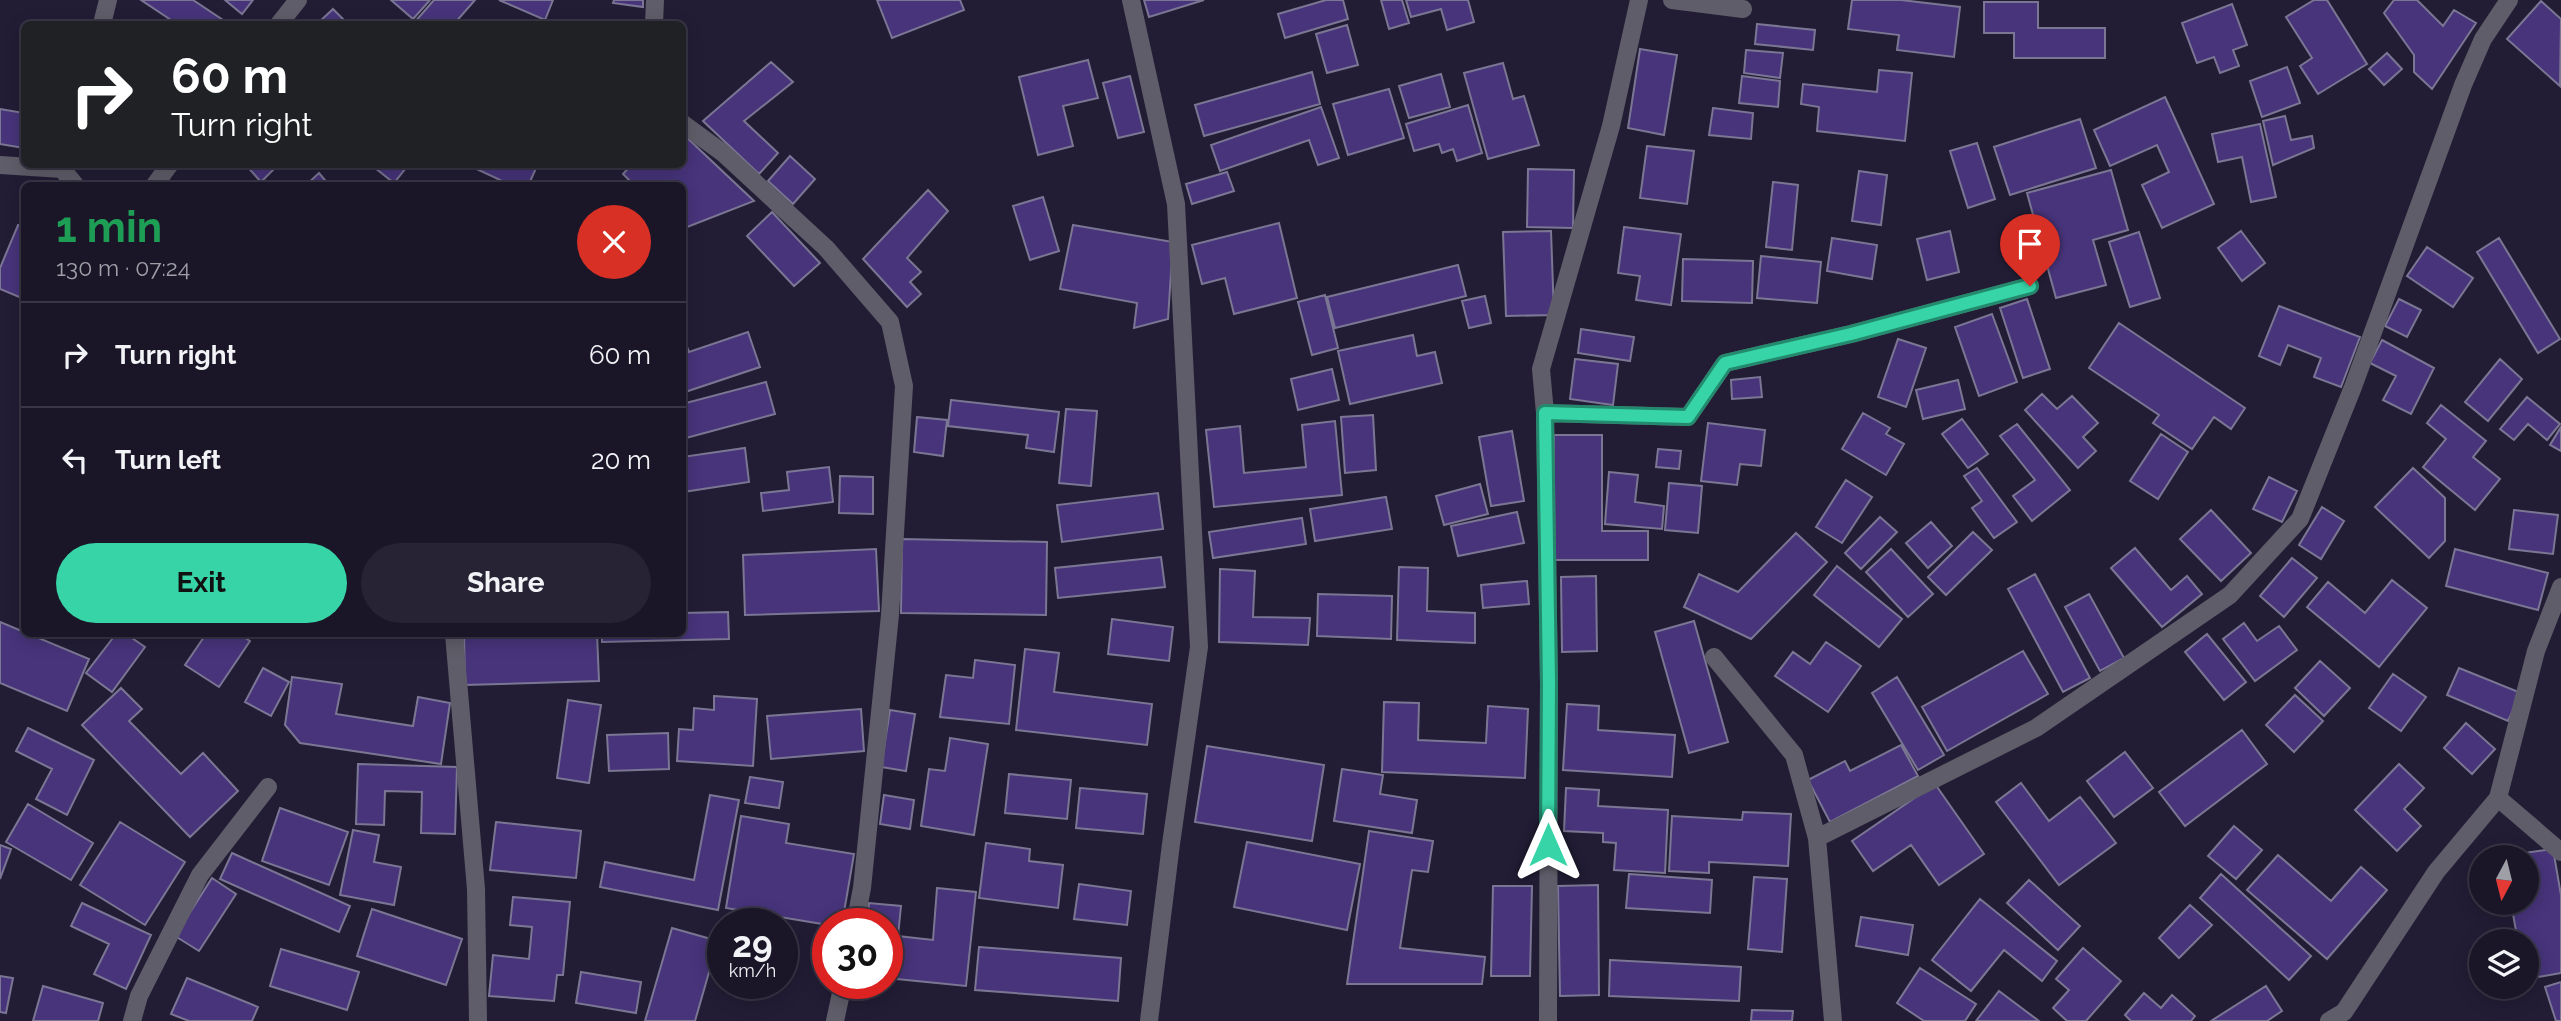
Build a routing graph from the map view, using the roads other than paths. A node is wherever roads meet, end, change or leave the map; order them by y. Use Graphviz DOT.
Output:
graph roads {
  1 [pos="108,0"];
  2 [pos="298,0"];
  3 [pos="655,0"];
  4 [pos="1131,0"];
  5 [pos="1639,0"];
  6 [pos="1672,0"];
  7 [pos="2509,0"];
  8 [pos="1743,9"];
  9 [pos="103,21"];
  10 [pos="281,21"];
  11 [pos="654,21"];
  12 [pos="686,126"];
  13 [pos="0,165"];
  14 [pos="21,166"];
  15 [pos="2030,286"];
  16 [pos="1545,413"];
  17 [pos="2561,587"];
  18 [pos="454,637"];
  19 [pos="1714,657"];
  20 [pos="268,788"];
  21 [pos="2498,798"];
  22 [pos="1817,838"];
  23 [pos="2561,852"];
  24 [pos="858,908"];
  25 [pos="840,999"];
  26 [pos="2340,1018"];
  27 [pos="132,1021"];
  28 [pos="478,1021"];
  29 [pos="835,1021"];
  30 [pos="1149,1021"];
  31 [pos="1548,1021"];
  32 [pos="1833,1021"];
  1 -- 9 [label="street"];
  2 -- 10 [label="street"];
  3 -- 11 [label="street"];
  4 -- 30 [label="street"];
  5 -- 16 [label="street"];
  6 -- 8 [label="street"];
  7 -- 22 [label="street"];
  12 -- 24 [label="street"];
  13 -- 14 [label="street"];
  15 -- 16 [label="street"];
  16 -- 31 [label="street"];
  17 -- 21 [label="street"];
  18 -- 28 [label="street"];
  19 -- 22 [label="street"];
  20 -- 27 [label="street"];
  21 -- 23 [label="street"];
  21 -- 26 [label="street"];
  22 -- 32 [label="street"];
  25 -- 29 [label="street"];
}
